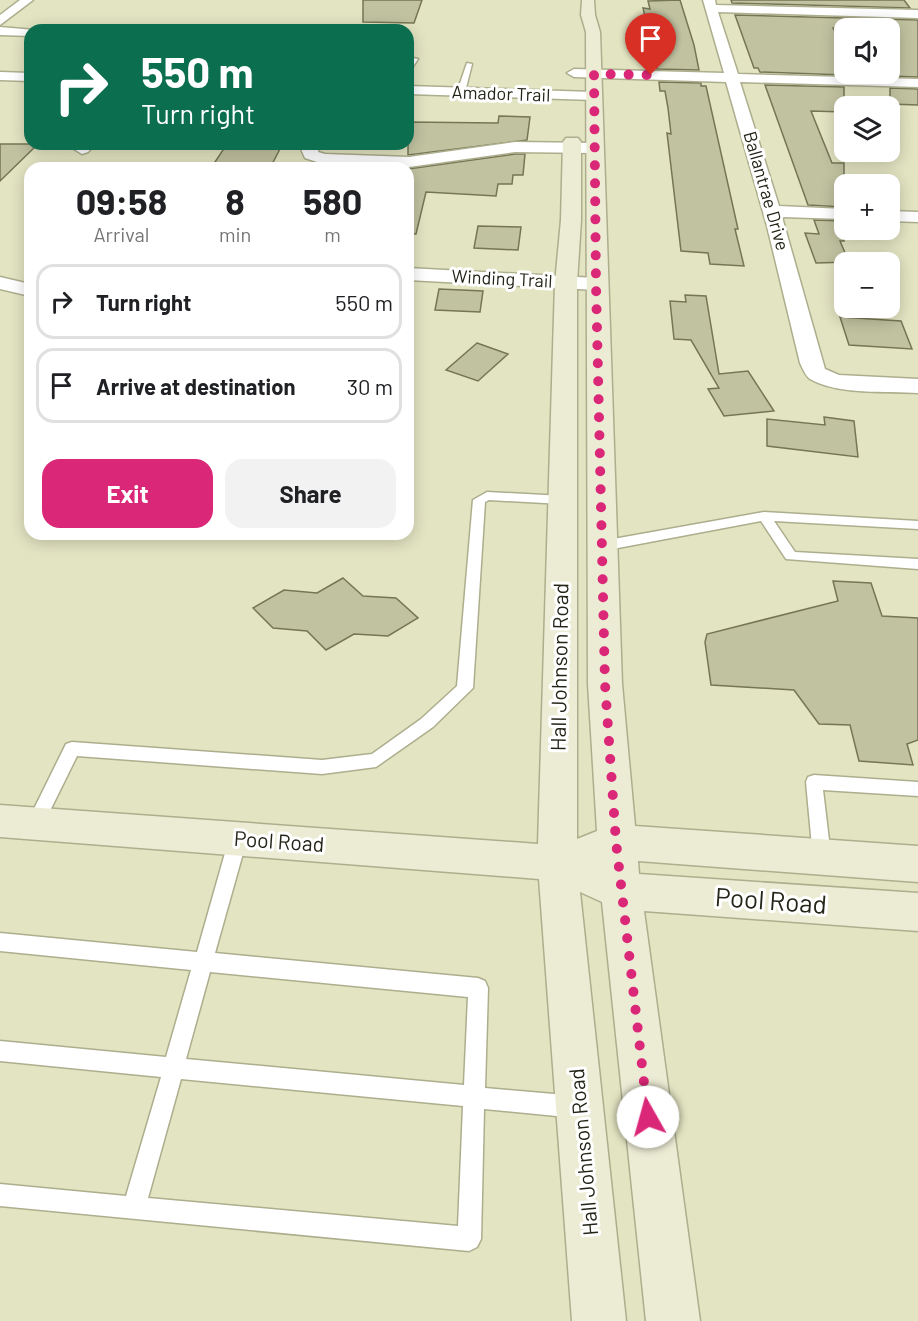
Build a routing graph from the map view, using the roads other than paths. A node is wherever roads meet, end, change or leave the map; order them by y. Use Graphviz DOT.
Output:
graph roads {
  1 [pos="27,0"];
  2 [pos="710,4"];
  3 [pos="588,8"];
  4 [pos="918,14"];
  5 [pos="0,21"];
  6 [pos="0,31"];
  7 [pos="24,32"];
  8 [pos="578,32"];
  9 [pos="576,56"];
  10 [pos="469,64"];
  11 [pos="574,73"];
  12 [pos="594,74"];
  13 [pos="0,76"];
  14 [pos="24,77"];
  15 [pos="733,78"];
  16 [pos="918,83"];
  17 [pos="414,90"];
  18 [pos="461,92"];
  19 [pos="584,96"];
  20 [pos="572,148"];
  21 [pos="594,148"];
  22 [pos="309,150"];
  23 [pos="409,162"];
  24 [pos="409,162"];
  25 [pos="772,211"];
  26 [pos="834,214"];
  27 [pos="900,216"];
  28 [pos="918,217"];
  29 [pos="414,274"];
  30 [pos="0,283"];
  31 [pos="566,283"];
  32 [pos="596,284"];
  33 [pos="24,289"];
  34 [pos="918,386"];
  35 [pos="563,500"];
  36 [pos="764,516"];
  37 [pos="918,525"];
  38 [pos="562,544"];
  39 [pos="602,546"];
  40 [pos="918,564"];
  41 [pos="918,789"];
  42 [pos="17,822"];
  43 [pos="238,839"];
  44 [pos="616,842"];
  45 [pos="822,857"];
  46 [pos="557,863"];
  47 [pos="918,864"];
  48 [pos="621,891"];
  49 [pos="918,912"];
  50 [pos="0,942"];
  51 [pos="203,960"];
  52 [pos="0,1052"];
  53 [pos="172,1068"];
  54 [pos="476,1097"];
  55 [pos="580,1108"];
  56 [pos="0,1195"];
  57 [pos="134,1208"];
  58 [pos="599,1321"];
  59 [pos="673,1321"];
  1 -- 5 [label="street"];
  2 -- 4 [label="street"];
  2 -- 15 [label="street, Ballantrae Drive"];
  3 -- 8 [label="main road, Hall Johnson Road"];
  3 -- 12 [label="main road, Hall Johnson Road"];
  6 -- 7 [label="street"];
  9 -- 11 [label="main road, Hall Johnson Road"];
  10 -- 18 [label="lane"];
  11 -- 12 [label="street"];
  11 -- 19 [label="main road, Hall Johnson Road"];
  12 -- 15 [label="street"];
  12 -- 19 [label="main road, Hall Johnson Road"];
  13 -- 14 [label="street"];
  15 -- 16 [label="street"];
  15 -- 25 [label="street, Ballantrae Drive"];
  17 -- 18 [label="street, Amador Trail"];
  18 -- 19 [label="street, Amador Trail"];
  19 -- 20 [label="main road, Hall Johnson Road"];
  19 -- 21 [label="main road, Hall Johnson Road"];
  20 -- 21 [label="street"];
  20 -- 23 [label="street"];
  20 -- 31 [label="main road, Hall Johnson Road"];
  21 -- 32 [label="main road, Hall Johnson Road"];
  22 -- 24 [label="street"];
  25 -- 26 [label="street"];
  25 -- 34 [label="street, Ballantrae Drive"];
  27 -- 28 [label="street"];
  29 -- 31 [label="street, Winding Trail"];
  30 -- 33 [label="street"];
  31 -- 32 [label="street, Winding Trail"];
  31 -- 35 [label="main road, Hall Johnson Road"];
  32 -- 39 [label="main road, Hall Johnson Road"];
  35 -- 38 [label="main road, Hall Johnson Road"];
  35 -- 42 [label="lane"];
  36 -- 37 [label="lane"];
  36 -- 39 [label="lane"];
  36 -- 40 [label="lane"];
  38 -- 39 [label="main road"];
  38 -- 46 [label="main road, Hall Johnson Road"];
  39 -- 44 [label="main road, Hall Johnson Road"];
  41 -- 45 [label="lane"];
  42 -- 43 [label="main road, Pool Road"];
  43 -- 46 [label="main road, Pool Road"];
  43 -- 51 [label="lane"];
  44 -- 45 [label="main road, Pool Road"];
  44 -- 46 [label="main road, Pool Road"];
  44 -- 48 [label="main road, Hall Johnson Road"];
  45 -- 47 [label="main road, Pool Road"];
  46 -- 48 [label="main road, Pool Road"];
  46 -- 55 [label="main road, Hall Johnson Road"];
  48 -- 49 [label="main road, Pool Road"];
  48 -- 59 [label="main road, Hall Johnson Road"];
  50 -- 51 [label="lane"];
  51 -- 53 [label="lane"];
  51 -- 54 [label="lane"];
  52 -- 53 [label="lane"];
  53 -- 54 [label="lane"];
  53 -- 57 [label="lane"];
  54 -- 55 [label="lane"];
  54 -- 57 [label="lane"];
  55 -- 58 [label="main road, Hall Johnson Road"];
  56 -- 57 [label="lane"];
}
